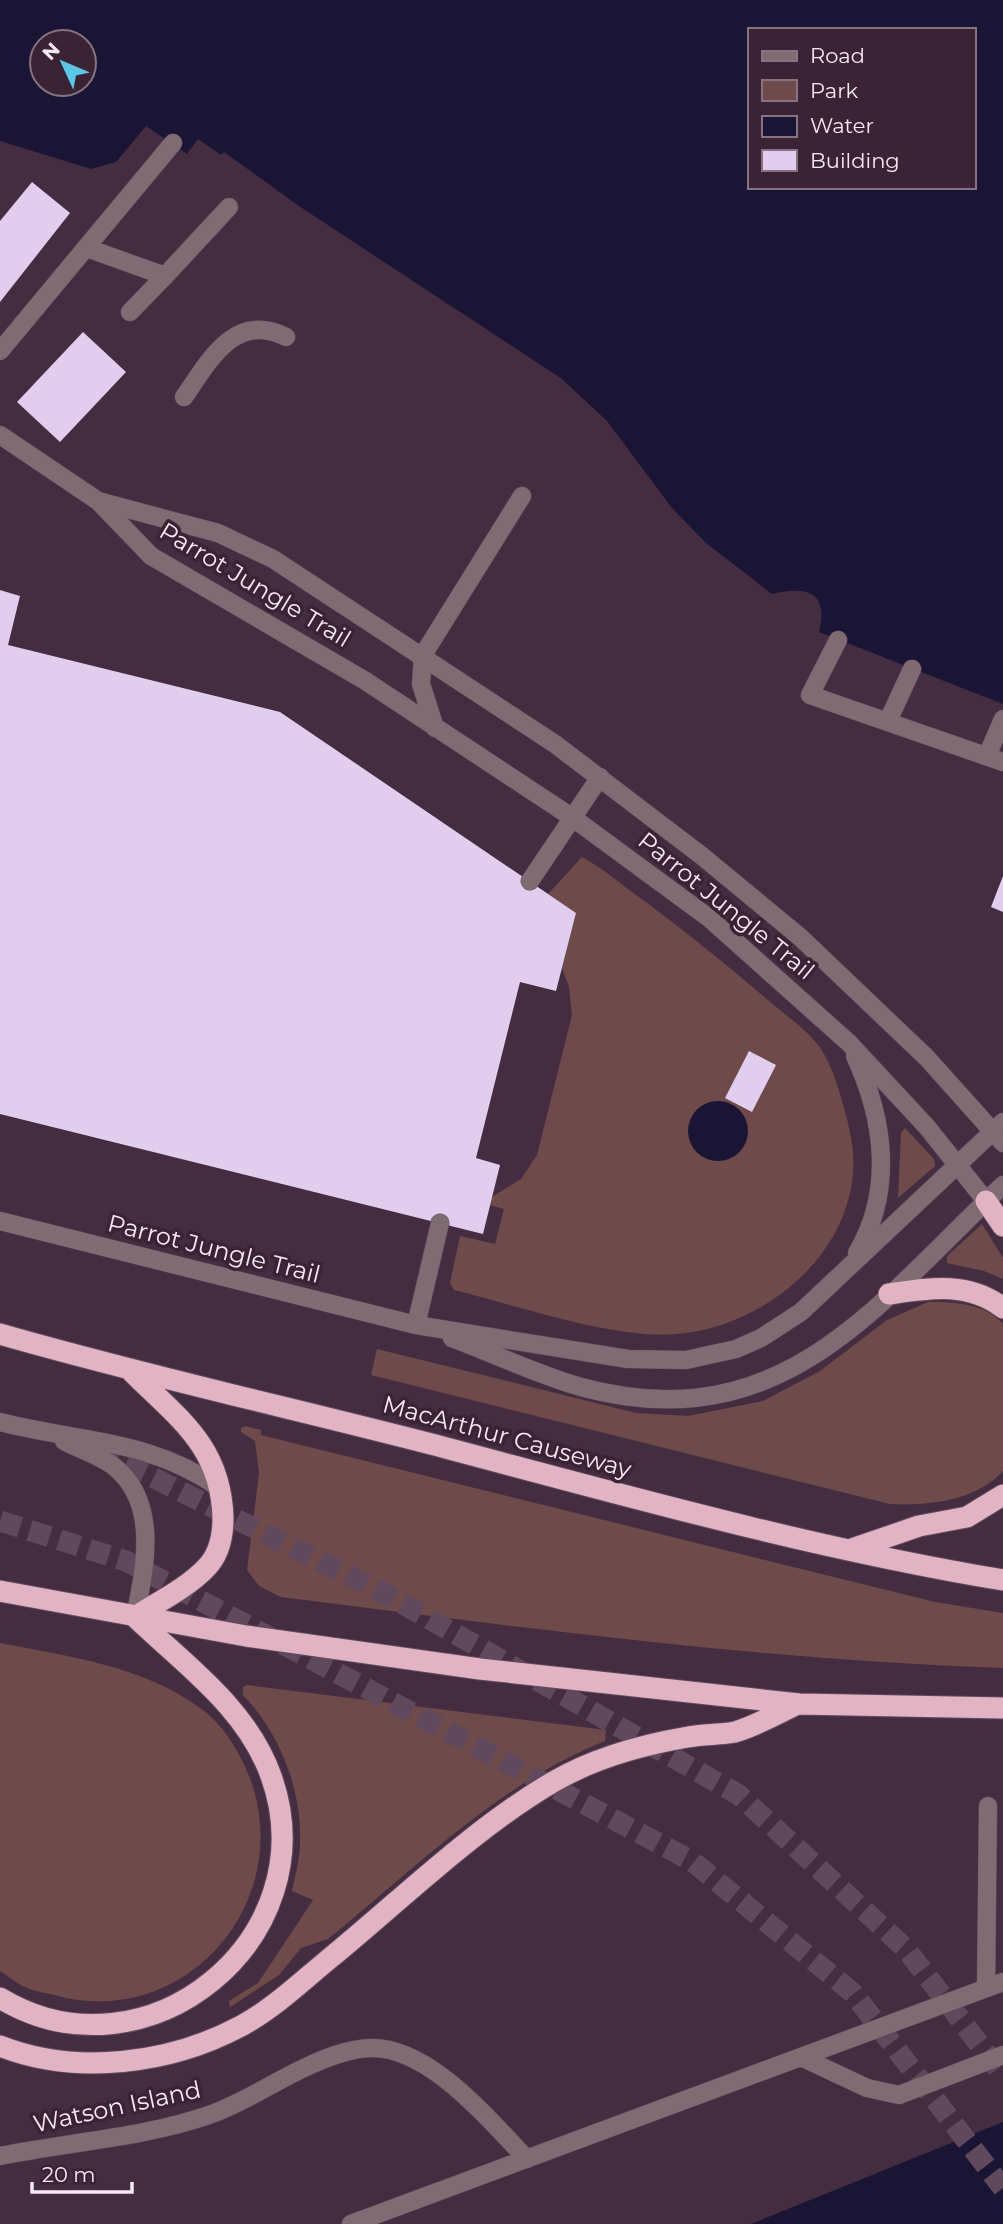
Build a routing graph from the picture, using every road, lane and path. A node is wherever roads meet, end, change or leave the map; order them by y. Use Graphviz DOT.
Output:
graph roads {
  1 [pos="173,143"];
  2 [pos="229,207"];
  3 [pos="87,248"];
  4 [pos="165,276"];
  5 [pos="130,312"];
  6 [pos="286,337"];
  7 [pos="0,351"];
  8 [pos="184,397"];
  9 [pos="0,435"];
  10 [pos="522,496"];
  11 [pos="98,501"];
  12 [pos="838,640"];
  13 [pos="423,655"];
  14 [pos="912,669"];
  15 [pos="1003,719"];
  16 [pos="888,722"];
  17 [pos="435,728"];
  18 [pos="995,759"];
  19 [pos="600,778"];
  20 [pos="573,818"];
  21 [pos="530,881"];
  22 [pos="849,1043"];
  23 [pos="1000,1132"];
  24 [pos="957,1162"];
  25 [pos="1003,1185"];
  26 [pos="986,1201"];
  27 [pos="0,1221"];
  28 [pos="440,1223"];
  29 [pos="1003,1226"];
  30 [pos="846,1271"];
  31 [pos="889,1294"];
  32 [pos="1003,1308"];
  33 [pos="416,1325"];
  34 [pos="0,1334"];
  35 [pos="131,1372"];
  36 [pos="0,1422"];
  37 [pos="51,1435"];
  38 [pos="221,1489"];
  39 [pos="1003,1495"];
  40 [pos="852,1549"];
  41 [pos="1003,1580"];
  42 [pos="0,1591"];
  43 [pos="135,1617"];
  44 [pos="799,1704"];
  45 [pos="1003,1708"];
  46 [pos="988,1806"];
  47 [pos="994,1985"];
  48 [pos="0,1998"];
  49 [pos="0,2046"];
  50 [pos="1003,2055"];
  51 [pos="801,2057"];
  52 [pos="0,2156"];
  53 [pos="527,2159"];
  54 [pos="351,2224"];
  1 -- 3 [label="street"];
  2 -- 4 [label="street"];
  3 -- 4 [label="street"];
  3 -- 7 [label="street"];
  4 -- 5 [label="street"];
  6 -- 8 [label="street"];
  9 -- 11 [label="street"];
  10 -- 13 [label="street"];
  11 -- 13 [label="street, Parrot Jungle Trail"];
  11 -- 17 [label="street, Parrot Jungle Trail"];
  12 -- 16 [label="street"];
  13 -- 17 [label="street"];
  13 -- 19 [label="street, Parrot Jungle Trail"];
  14 -- 16 [label="street"];
  15 -- 18 [label="street"];
  16 -- 18 [label="street"];
  17 -- 20 [label="street, Parrot Jungle Trail"];
  19 -- 20 [label="street"];
  19 -- 23 [label="street, Parrot Jungle Trail"];
  20 -- 21 [label="street"];
  20 -- 22 [label="street, Parrot Jungle Trail"];
  22 -- 24 [label="street, Parrot Jungle Trail"];
  22 -- 30 [label="street"];
  23 -- 24 [label="street, Parrot Jungle Trail"];
  24 -- 26 [label="street, Parrot Jungle Trail"];
  24 -- 30 [label="street, Parrot Jungle Trail"];
  25 -- 26 [label="street, Parrot Jungle Trail"];
  26 -- 29 [label="highway"];
  26 -- 31 [label="street, Parrot Jungle Trail"];
  27 -- 33 [label="street, Parrot Jungle Trail"];
  28 -- 33 [label="street"];
  30 -- 33 [label="street, Parrot Jungle Trail"];
  31 -- 32 [label="highway"];
  31 -- 33 [label="street, Parrot Jungle Trail"];
  34 -- 35 [label="highway, MacArthur Causeway"];
  35 -- 38 [label="highway"];
  35 -- 40 [label="highway, MacArthur Causeway"];
  36 -- 37 [label="street"];
  37 -- 38 [label="street"];
  37 -- 43 [label="street"];
  38 -- 43 [label="highway"];
  39 -- 40 [label="highway"];
  40 -- 41 [label="highway, MacArthur Causeway"];
  42 -- 43 [label="highway"];
  43 -- 44 [label="highway"];
  43 -- 48 [label="highway"];
  44 -- 45 [label="highway"];
  44 -- 49 [label="highway"];
  46 -- 47 [label="street"];
  47 -- 51 [label="street"];
  50 -- 51 [label="street"];
  51 -- 53 [label="street"];
  52 -- 53 [label="street, Watson Island"];
  53 -- 54 [label="street"];
}
